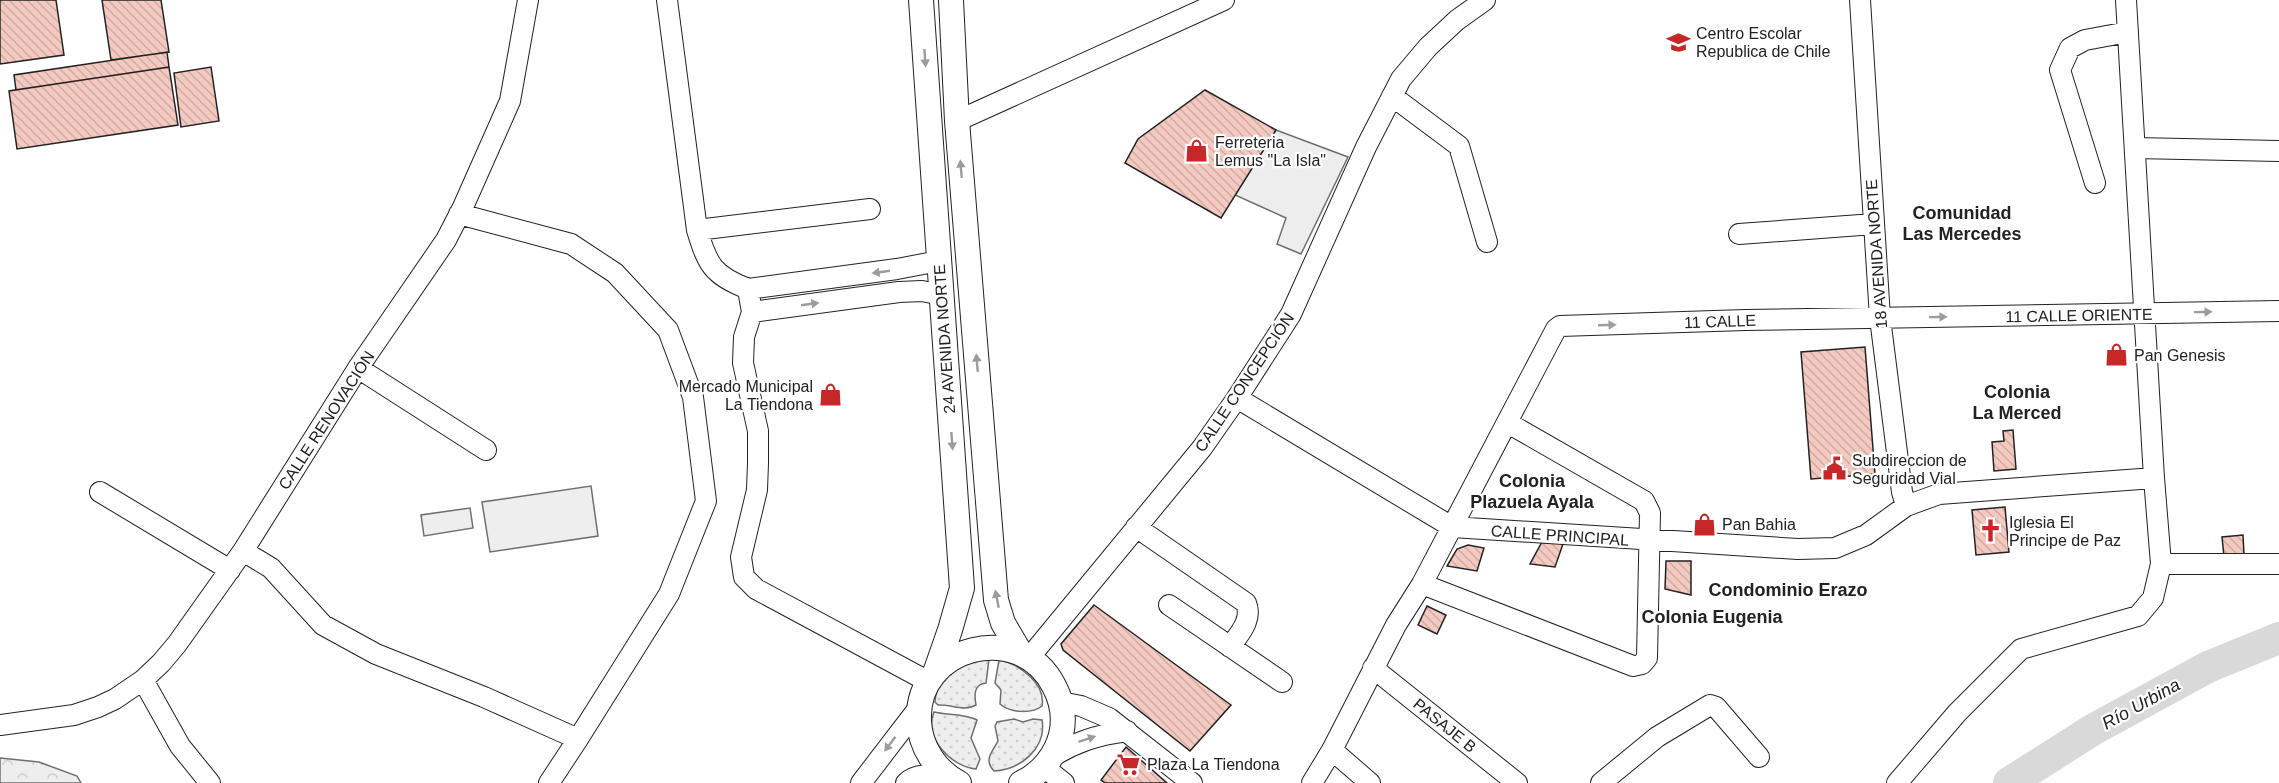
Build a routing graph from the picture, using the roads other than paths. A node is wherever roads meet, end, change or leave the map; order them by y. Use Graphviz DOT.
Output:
graph roads {
  1 [pos="528,0"];
  2 [pos="668,0"];
  3 [pos="921,0"];
  4 [pos="951,0"];
  5 [pos="1224,0"];
  6 [pos="1485,0"];
  7 [pos="1860,0"];
  8 [pos="2126,0"];
  9 [pos="2128,32"];
  10 [pos="1392,96"];
  11 [pos="957,121"];
  12 [pos="2135,148"];
  13 [pos="2279,151"];
  14 [pos="2095,183"];
  15 [pos="870,209"];
  16 [pos="459,214"];
  17 [pos="1874,224"];
  18 [pos="696,230"];
  19 [pos="1739,234"];
  20 [pos="1487,242"];
  21 [pos="939,261"];
  22 [pos="748,290"];
  23 [pos="942,295"];
  24 [pos="2279,311"];
  25 [pos="752,312"];
  26 [pos="2144,313"];
  27 [pos="1880,318"];
  28 [pos="358,368"];
  29 [pos="1237,398"];
  30 [pos="1508,423"];
  31 [pos="486,450"];
  32 [pos="2154,478"];
  33 [pos="100,492"];
  34 [pos="1906,506"];
  35 [pos="1136,527"];
  36 [pos="1452,527"];
  37 [pos="1648,540"];
  38 [pos="243,551"];
  39 [pos="2161,564"];
  40 [pos="2279,564"];
  41 [pos="230,570"];
  42 [pos="1422,584"];
  43 [pos="1169,605"];
  44 [pos="1230,647"];
  45 [pos="1025,655"];
  46 [pos="1373,668"];
  47 [pos="932,678"];
  48 [pos="143,680"];
  49 [pos="1282,682"];
  50 [pos="1060,702"];
  51 [pos="920,706"];
  52 [pos="0,725"];
  53 [pos="1127,731"];
  54 [pos="578,740"];
  55 [pos="1332,750"];
  56 [pos="1759,757"];
  57 [pos="1036,773"];
  58 [pos="953,779"];
  59 [pos="210,783"];
  60 [pos="549,783"];
  61 [pos="861,783"];
  62 [pos="906,783"];
  63 [pos="1064,783"];
  64 [pos="1192,783"];
  65 [pos="1312,783"];
  66 [pos="1370,783"];
  67 [pos="1517,783"];
  68 [pos="1601,783"];
  69 [pos="1897,783"];
  1 -- 16 [label="street, CALLE RENOVACIÓN"];
  2 -- 18 [label="street"];
  3 -- 21 [label="main road, 24 AVENIDA NORTE, one-way"];
  4 -- 11 [label="main road, 24 AVENIDA NORTE"];
  5 -- 11 [label="street"];
  6 -- 10 [label="street, CALLE CONCEPCIÓN"];
  7 -- 17 [label="street, 18 AVENIDA NORTE"];
  8 -- 9 [label="street"];
  9 -- 12 [label="street"];
  9 -- 14 [label="street"];
  10 -- 20 [label="street"];
  10 -- 29 [label="street, CALLE CONCEPCIÓN"];
  45 -- 11 [label="main road, 24 AVENIDA NORTE, one-way"];
  12 -- 13 [label="street"];
  12 -- 26 [label="street"];
  15 -- 18 [label="street"];
  16 -- 28 [label="street, CALLE RENOVACIÓN"];
  16 -- 54 [label="street"];
  17 -- 19 [label="street"];
  17 -- 27 [label="street, 18 AVENIDA NORTE"];
  18 -- 22 [label="street"];
  21 -- 22 [label="street, one-way"];
  21 -- 23 [label="main road, 24 AVENIDA NORTE"];
  22 -- 25 [label="street"];
  25 -- 23 [label="street, one-way"];
  23 -- 47 [label="main road, 24 AVENIDA NORTE, one-way"];
  26 -- 24 [label="street, 11 CALLE ORIENTE, one-way"];
  25 -- 47 [label="street"];
  27 -- 26 [label="street, 11 CALLE ORIENTE, one-way"];
  26 -- 32 [label="street"];
  30 -- 27 [label="street, 11 CALLE, one-way"];
  27 -- 34 [label="street, 18 AVENIDA NORTE"];
  28 -- 31 [label="street"];
  28 -- 38 [label="street, CALLE RENOVACIÓN"];
  29 -- 35 [label="street, CALLE CONCEPCIÓN"];
  29 -- 36 [label="street, CALLE PRINCIPAL"];
  30 -- 36 [label="street"];
  30 -- 37 [label="street"];
  32 -- 34 [label="street, CALLE PRINCIPAL"];
  32 -- 39 [label="street"];
  33 -- 41 [label="street"];
  34 -- 37 [label="street, CALLE PRINCIPAL"];
  35 -- 44 [label="street"];
  35 -- 45 [label="street, CALLE CONCEPCIÓN"];
  36 -- 37 [label="street, CALLE PRINCIPAL"];
  36 -- 42 [label="street"];
  37 -- 42 [label="street"];
  38 -- 41 [label="street, CALLE RENOVACIÓN"];
  38 -- 54 [label="street"];
  39 -- 40 [label="street"];
  39 -- 69 [label="street"];
  41 -- 48 [label="street, CALLE RENOVACIÓN"];
  42 -- 46 [label="street"];
  43 -- 44 [label="street"];
  44 -- 49 [label="street"];
  45 -- 47 [label="main road"];
  45 -- 50 [label="main road, 24 AVENIDA NORTE"];
  46 -- 55 [label="street"];
  46 -- 67 [label="street, PASAJE B"];
  47 -- 51 [label="main road, 24 AVENIDA NORTE"];
  48 -- 52 [label="street, CALLE RENOVACIÓN"];
  48 -- 59 [label="street"];
  50 -- 53 [label="street"];
  50 -- 57 [label="main road"];
  51 -- 58 [label="main road"];
  51 -- 61 [label="street, one-way"];
  57 -- 53 [label="street, one-way"];
  53 -- 64 [label="street"];
  54 -- 60 [label="street"];
  55 -- 65 [label="street"];
  55 -- 66 [label="street"];
  56 -- 68 [label="street"];
  57 -- 63 [label="street"];
  58 -- 62 [label="street"];
}
